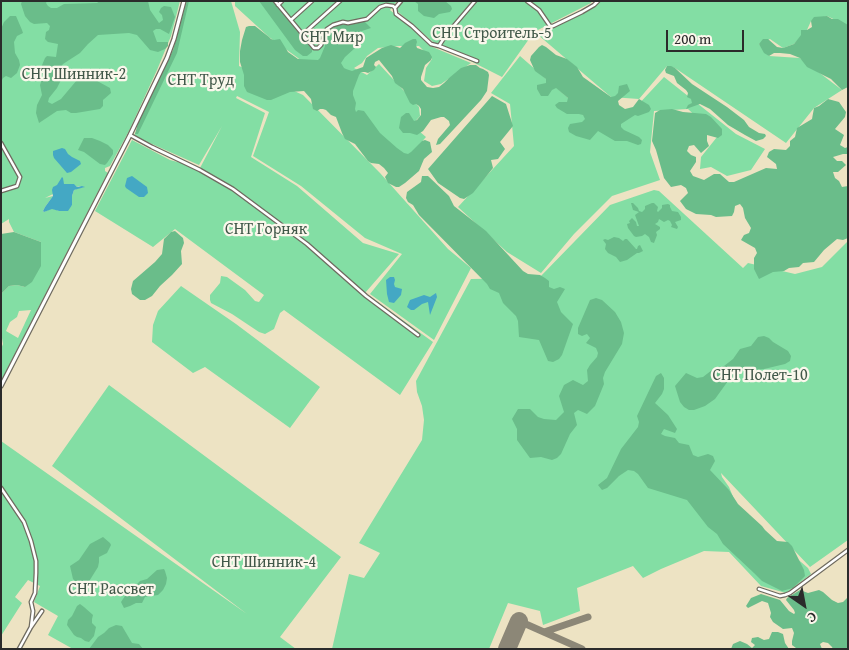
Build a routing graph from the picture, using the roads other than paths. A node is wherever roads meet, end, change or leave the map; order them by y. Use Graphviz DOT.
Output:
graph roads {
  1 [pos="184,1"];
  2 [pos="275,1"];
  3 [pos="282,1"];
  4 [pos="312,1"];
  5 [pos="340,1"];
  6 [pos="400,1"];
  7 [pos="475,1"];
  8 [pos="526,1"];
  9 [pos="598,1"];
  10 [pos="278,5"];
  11 [pos="395,8"];
  12 [pos="291,20"];
  13 [pos="302,35"];
  14 [pos="439,46"];
  15 [pos="477,61"];
  16 [pos="130,135"];
  17 [pos="1,144"];
  18 [pos="1,191"];
  19 [pos="418,336"];
  20 [pos="1,386"];
  21 [pos="1,488"];
  22 [pos="848,550"];
  23 [pos="759,589"];
  24 [pos="32,607"];
  25 [pos="42,611"];
  26 [pos="39,616"];
  27 [pos="32,626"];
  28 [pos="19,649"];
  1 -- 16 [label="street"];
  2 -- 10 [label="street"];
  3 -- 10 [label="street"];
  4 -- 12 [label="street"];
  5 -- 13 [label="street"];
  6 -- 11 [label="street"];
  7 -- 14 [label="street"];
  8 -- 9 [label="street"];
  10 -- 12 [label="street"];
  11 -- 13 [label="street"];
  11 -- 14 [label="street"];
  12 -- 13 [label="street"];
  14 -- 15 [label="street"];
  16 -- 19 [label="street"];
  16 -- 20 [label="street"];
  17 -- 18 [label="street"];
  21 -- 24 [label="street"];
  22 -- 23 [label="street"];
  24 -- 26 [label="street"];
  24 -- 27 [label="street"];
  25 -- 26 [label="street"];
  26 -- 27 [label="street"];
  27 -- 28 [label="street"];
}
